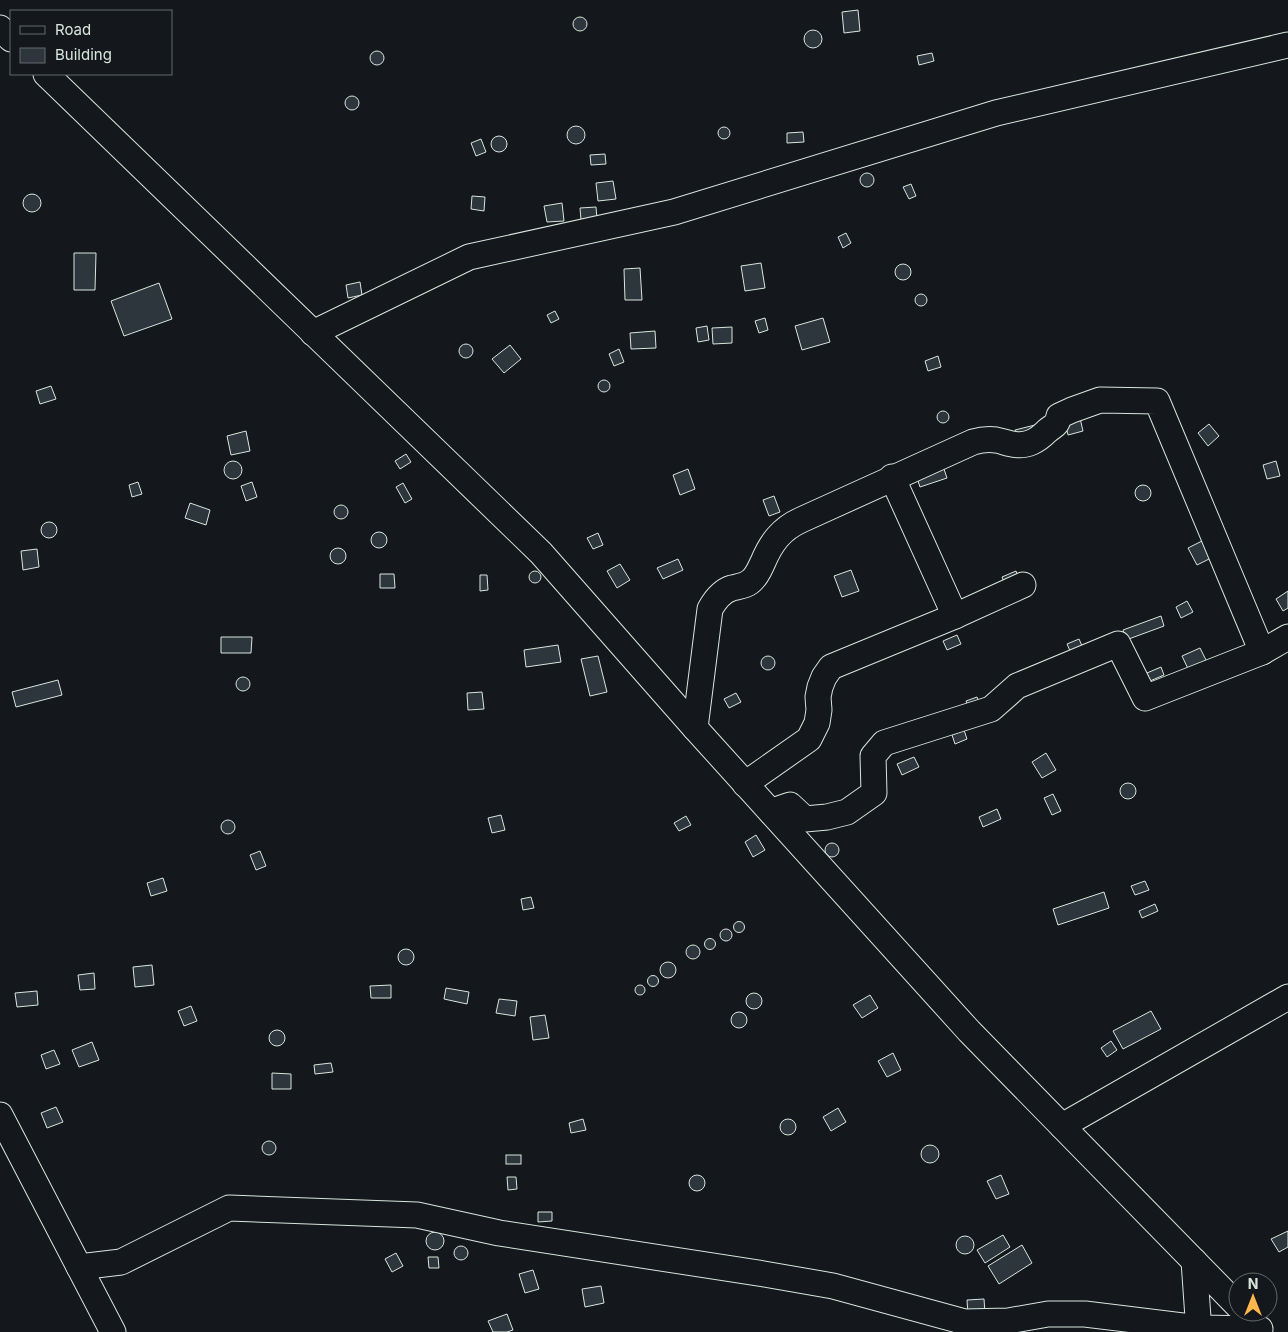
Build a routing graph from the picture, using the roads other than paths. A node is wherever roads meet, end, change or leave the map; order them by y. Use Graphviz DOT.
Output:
graph roads {
  1 [pos="0,28"];
  2 [pos="10,38"];
  3 [pos="1288,44"];
  4 [pos="47,75"];
  5 [pos="313,333"];
  6 [pos="892,477"];
  7 [pos="1024,585"];
  8 [pos="955,616"];
  9 [pos="1288,637"];
  10 [pos="1262,652"];
  11 [pos="695,728"];
  12 [pos="746,784"];
  13 [pos="772,813"];
  14 [pos="1288,997"];
  15 [pos="0,1115"];
  16 [pos="1062,1126"];
  17 [pos="1194,1261"];
  18 [pos="79,1267"];
  19 [pos="1228,1296"];
  20 [pos="1256,1324"];
  21 [pos="1199,1330"];
  22 [pos="113,1332"];
  1 -- 2 [label="street"];
  3 -- 5 [label="street"];
  4 -- 5 [label="street"];
  5 -- 11 [label="street"];
  6 -- 8 [label="street"];
  6 -- 10 [label="street"];
  6 -- 11 [label="street"];
  7 -- 8 [label="street"];
  8 -- 12 [label="street"];
  9 -- 10 [label="street"];
  10 -- 13 [label="street"];
  11 -- 12 [label="street"];
  12 -- 13 [label="street"];
  13 -- 16 [label="street"];
  14 -- 16 [label="street"];
  15 -- 18 [label="street"];
  16 -- 17 [label="street"];
  17 -- 19 [label="street"];
  17 -- 21 [label="street"];
  18 -- 21 [label="street"];
  18 -- 22 [label="street"];
  20 -- 21 [label="street"];
}
